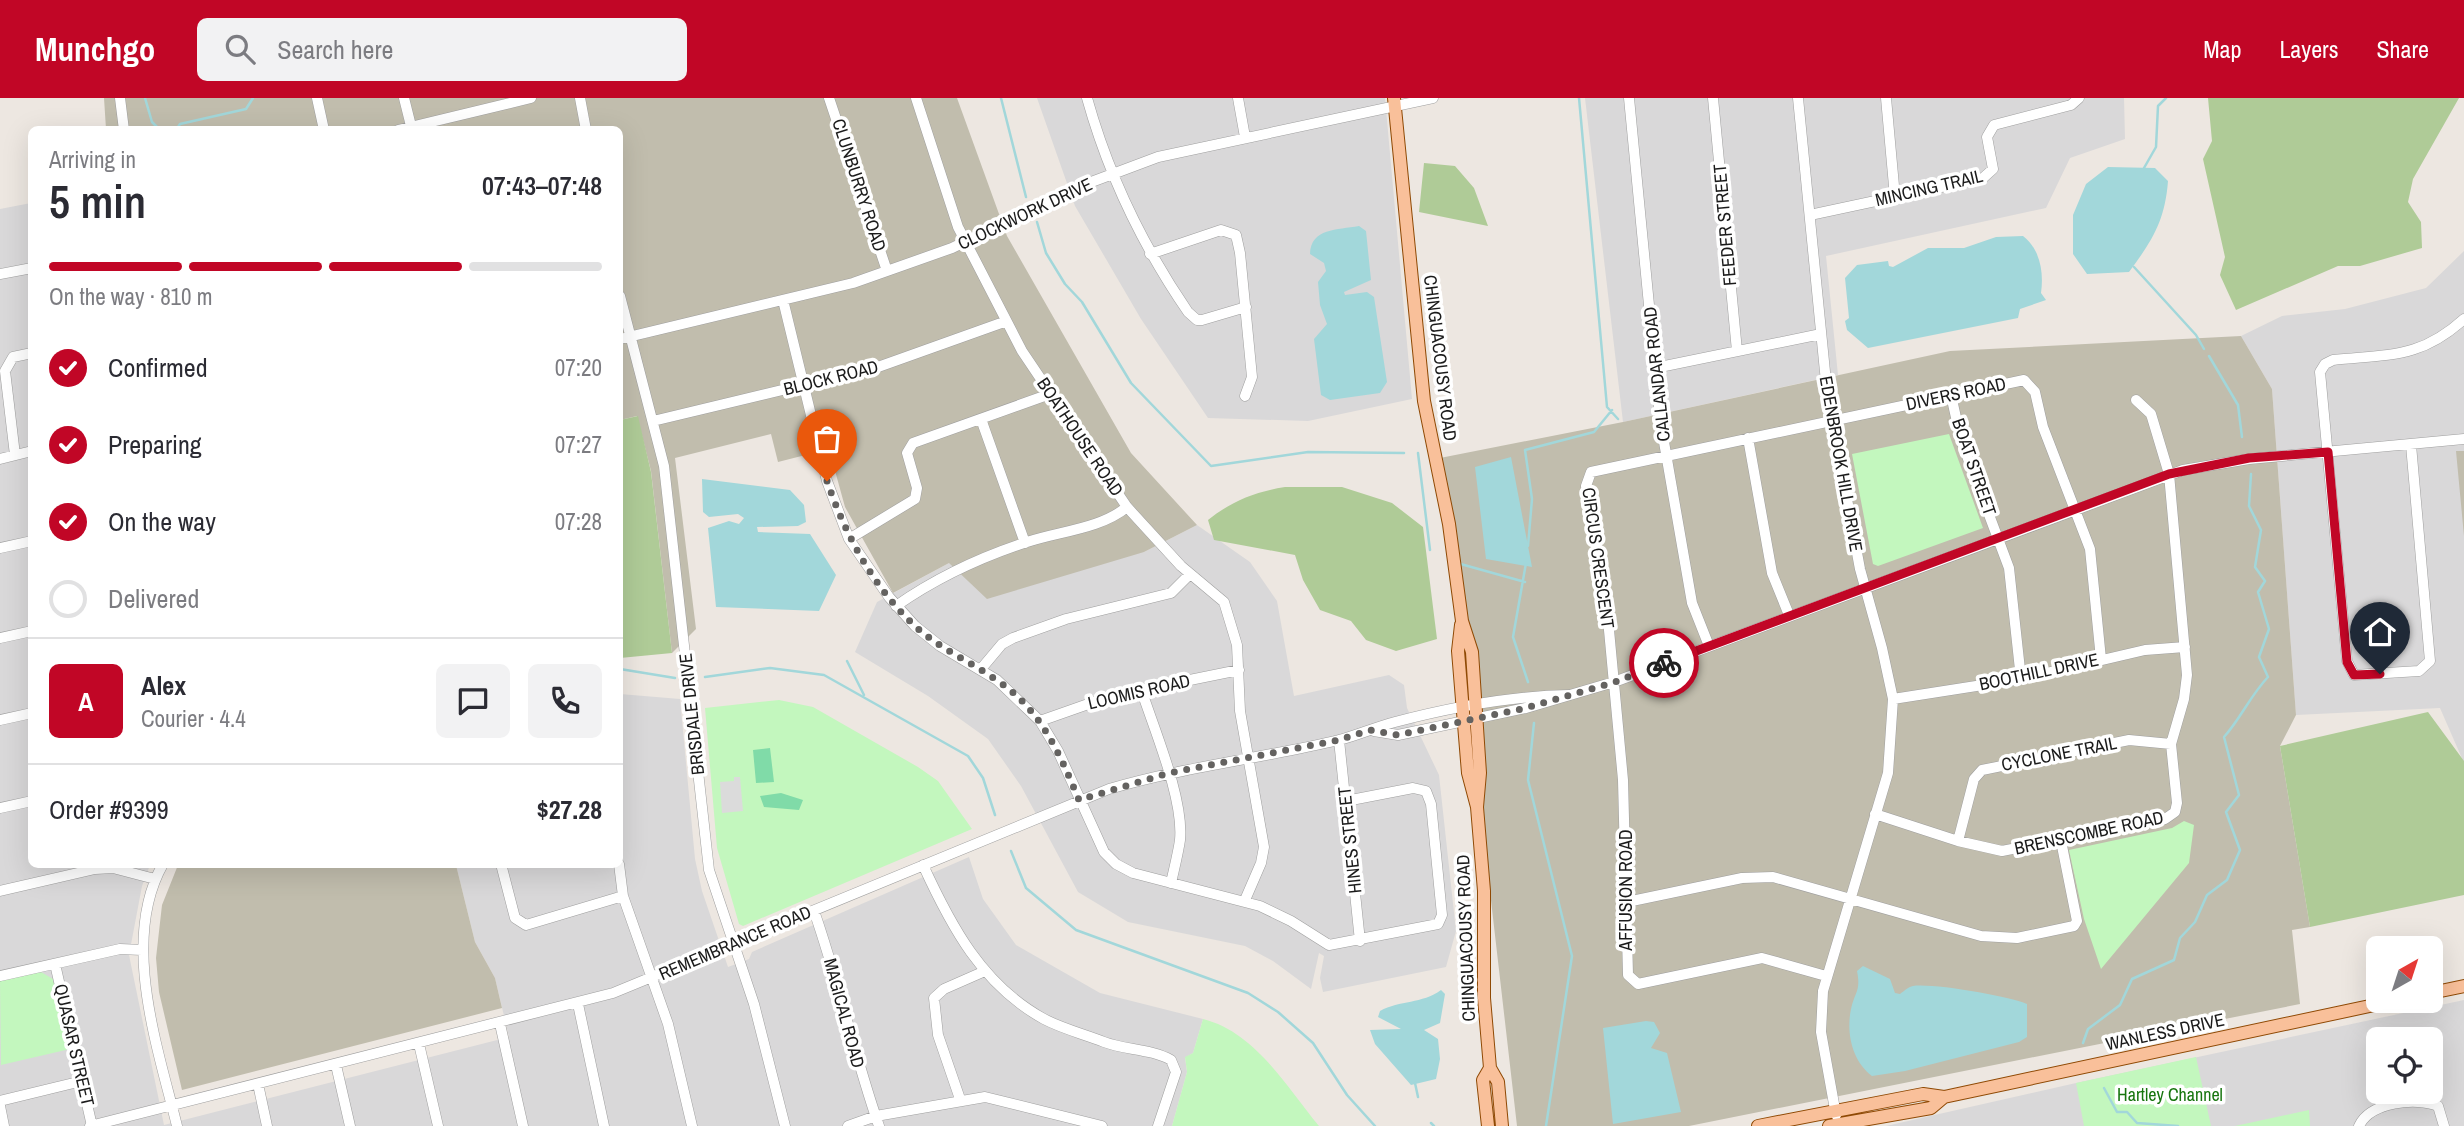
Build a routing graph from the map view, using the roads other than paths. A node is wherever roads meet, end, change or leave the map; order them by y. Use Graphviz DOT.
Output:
graph roads {
  1 [pos="121,98"];
  2 [pos="317,98"];
  3 [pos="404,98"];
  4 [pos="531,98"];
  5 [pos="580,98"];
  6 [pos="830,98"];
  7 [pos="916,98"];
  8 [pos="1087,98"];
  9 [pos="1238,98"];
  10 [pos="1433,98"];
  11 [pos="1629,98"];
  12 [pos="1713,98"];
  13 [pos="1798,98"];
  14 [pos="1886,98"];
  15 [pos="2079,98"];
  16 [pos="1394,102"];
  17 [pos="492,103"];
  18 [pos="124,126"];
  19 [pos="323,126"];
  20 [pos="411,126"];
  21 [pos="585,126"];
  22 [pos="1245,137"];
  23 [pos="1112,175"];
  24 [pos="1895,197"];
  25 [pos="1810,215"];
  26 [pos="965,242"];
  27 [pos="1150,254"];
  28 [pos="28,269"];
  29 [pos="887,271"];
  30 [pos="0,274"];
  31 [pos="783,300"];
  32 [pos="623,307"];
  33 [pos="1246,307"];
  34 [pos="2464,319"];
  35 [pos="1004,322"];
  36 [pos="1821,334"];
  37 [pos="631,337"];
  38 [pos="623,339"];
  39 [pos="1737,351"];
  40 [pos="28,354"];
  41 [pos="1655,368"];
  42 [pos="804,385"];
  43 [pos="1050,394"];
  44 [pos="1951,395"];
  45 [pos="1245,396"];
  46 [pos="2136,400"];
  47 [pos="981,419"];
  48 [pos="1832,419"];
  49 [pos="653,421"];
  50 [pos="1748,438"];
  51 [pos="2464,439"];
  52 [pos="2411,445"];
  53 [pos="2328,452"];
  54 [pos="28,453"];
  55 [pos="15,455"];
  56 [pos="1666,455"];
  57 [pos="0,458"];
  58 [pos="2169,474"];
  59 [pos="1127,507"];
  60 [pos="2076,509"];
  61 [pos="1999,538"];
  62 [pos="849,539"];
  63 [pos="28,542"];
  64 [pos="1025,543"];
  65 [pos="0,548"];
  66 [pos="1190,574"];
  67 [pos="1866,588"];
  68 [pos="896,606"];
  69 [pos="1789,615"];
  70 [pos="28,632"];
  71 [pos="0,638"];
  72 [pos="1709,646"];
  73 [pos="2185,647"];
  74 [pos="2101,659"];
  75 [pos="981,670"];
  76 [pos="1239,670"];
  77 [pos="2021,679"];
  78 [pos="1615,682"];
  79 [pos="1141,689"];
  80 [pos="1893,699"];
  81 [pos="1469,712"];
  82 [pos="28,714"];
  83 [pos="0,720"];
  84 [pos="1040,721"];
  85 [pos="1339,740"];
  86 [pos="2171,744"];
  87 [pos="1249,757"];
  88 [pos="1169,773"];
  89 [pos="1079,800"];
  90 [pos="1346,801"];
  91 [pos="28,802"];
  92 [pos="0,808"];
  93 [pos="1875,814"];
  94 [pos="1958,841"];
  95 [pos="2062,841"];
  96 [pos="923,865"];
  97 [pos="161,868"];
  98 [pos="503,868"];
  99 [pos="620,868"];
  100 [pos="155,879"];
  101 [pos="1171,883"];
  102 [pos="0,891"];
  103 [pos="623,896"];
  104 [pos="1850,897"];
  105 [pos="1245,900"];
  106 [pos="1627,902"];
  107 [pos="814,911"];
  108 [pos="1360,940"];
  109 [pos="733,944"];
  110 [pos="142,950"];
  111 [pos="55,964"];
  112 [pos="985,971"];
  113 [pos="0,976"];
  114 [pos="1826,976"];
  115 [pos="651,978"];
  116 [pos="2464,986"];
  117 [pos="2443,990"];
  118 [pos="578,1004"];
  119 [pos="2366,1007"];
  120 [pos="500,1024"];
  121 [pos="419,1044"];
  122 [pos="336,1065"];
  123 [pos="1490,1068"];
  124 [pos="82,1081"];
  125 [pos="258,1084"];
  126 [pos="1944,1097"];
  127 [pos="960,1099"];
  128 [pos="0,1103"];
  129 [pos="172,1105"];
  130 [pos="1835,1111"];
  131 [pos="878,1121"];
  132 [pos="1835,1125"];
  133 [pos="5,1126"];
  134 [pos="91,1126"];
  135 [pos="177,1126"];
  136 [pos="267,1126"];
  137 [pos="350,1126"];
  138 [pos="438,1126"];
  139 [pos="523,1126"];
  140 [pos="604,1126"];
  141 [pos="692,1126"];
  142 [pos="785,1126"];
  143 [pos="848,1126"];
  144 [pos="1101,1126"];
  145 [pos="1158,1126"];
  146 [pos="1488,1126"];
  147 [pos="1502,1126"];
  148 [pos="1758,1126"];
  149 [pos="2359,1126"];
  150 [pos="2444,1126"];
  1 -- 18 [label="street"];
  2 -- 19 [label="street"];
  3 -- 20 [label="street"];
  4 -- 17 [label="street"];
  5 -- 21 [label="street"];
  6 -- 29 [label="street, CLUNBURRY ROAD"];
  7 -- 26 [label="street, BOATHOUSE ROAD"];
  8 -- 23 [label="street"];
  9 -- 22 [label="street"];
  10 -- 16 [label="street, CLOCKWORK DRIVE"];
  11 -- 41 [label="street, CALLANDAR ROAD"];
  12 -- 39 [label="street, FEEDER STREET"];
  13 -- 25 [label="street, EDENBROOK HILL DRIVE"];
  14 -- 24 [label="street"];
  15 -- 24 [label="street, MINCING TRAIL"];
  16 -- 22 [label="street, CLOCKWORK DRIVE"];
  16 -- 81 [label="main road, CHINGUACOUSY ROAD"];
  17 -- 20 [label="street"];
  22 -- 23 [label="street, CLOCKWORK DRIVE"];
  23 -- 26 [label="street, CLOCKWORK DRIVE"];
  23 -- 27 [label="street"];
  24 -- 25 [label="street, MINCING TRAIL"];
  25 -- 36 [label="street, EDENBROOK HILL DRIVE"];
  26 -- 29 [label="street, CLOCKWORK DRIVE"];
  26 -- 35 [label="street, BOATHOUSE ROAD"];
  27 -- 33 [label="street"];
  27 -- 33 [label="street"];
  28 -- 30 [label="street"];
  29 -- 31 [label="street, CLOCKWORK DRIVE"];
  31 -- 37 [label="street, CLOCKWORK DRIVE"];
  31 -- 42 [label="street"];
  32 -- 37 [label="street, BRISDALE DRIVE"];
  33 -- 45 [label="street"];
  34 -- 53 [label="street"];
  35 -- 42 [label="street, BLOCK ROAD"];
  35 -- 43 [label="street, BOATHOUSE ROAD"];
  36 -- 39 [label="street"];
  36 -- 48 [label="street, EDENBROOK HILL DRIVE"];
  37 -- 38 [label="street, CLOCKWORK DRIVE"];
  37 -- 49 [label="street, BRISDALE DRIVE"];
  39 -- 41 [label="street"];
  40 -- 55 [label="street"];
  41 -- 56 [label="street, CALLANDAR ROAD"];
  42 -- 49 [label="street, BLOCK ROAD"];
  42 -- 62 [label="street"];
  43 -- 47 [label="street"];
  43 -- 59 [label="street, BOATHOUSE ROAD"];
  44 -- 48 [label="street, DIVERS ROAD"];
  44 -- 60 [label="street, DIVERS ROAD"];
  44 -- 61 [label="street, BOAT STREET"];
  46 -- 58 [label="street, BRENSCOMBE ROAD"];
  47 -- 62 [label="street"];
  47 -- 64 [label="street"];
  48 -- 50 [label="street, CIRCUS CRESCENT"];
  48 -- 67 [label="street, EDENBROOK HILL DRIVE"];
  49 -- 109 [label="street, BRISDALE DRIVE"];
  50 -- 56 [label="street, CIRCUS CRESCENT"];
  50 -- 69 [label="street"];
  51 -- 52 [label="street, REMEMBRANCE ROAD"];
  52 -- 53 [label="street, REMEMBRANCE ROAD"];
  52 -- 53 [label="street"];
  53 -- 58 [label="street, REMEMBRANCE ROAD"];
  54 -- 55 [label="street"];
  55 -- 57 [label="street"];
  56 -- 72 [label="street, CALLANDAR ROAD"];
  56 -- 78 [label="street, CIRCUS CRESCENT"];
  58 -- 60 [label="street, REMEMBRANCE ROAD"];
  58 -- 73 [label="street, BRENSCOMBE ROAD"];
  59 -- 64 [label="street"];
  59 -- 66 [label="street, BOATHOUSE ROAD"];
  60 -- 61 [label="street, REMEMBRANCE ROAD"];
  60 -- 74 [label="street"];
  61 -- 67 [label="street, REMEMBRANCE ROAD"];
  61 -- 77 [label="street, BOAT STREET"];
  62 -- 68 [label="street"];
  63 -- 65 [label="street"];
  64 -- 68 [label="street"];
  66 -- 75 [label="street"];
  66 -- 76 [label="street, BOATHOUSE ROAD"];
  67 -- 69 [label="street, REMEMBRANCE ROAD"];
  67 -- 80 [label="street, EDENBROOK HILL DRIVE"];
  68 -- 75 [label="street"];
  69 -- 72 [label="street, REMEMBRANCE ROAD"];
  70 -- 71 [label="street"];
  72 -- 78 [label="street, REMEMBRANCE ROAD"];
  73 -- 74 [label="street, BOOTHILL DRIVE"];
  73 -- 86 [label="street, BRENSCOMBE ROAD"];
  74 -- 77 [label="street, BOOTHILL DRIVE"];
  75 -- 84 [label="street"];
  76 -- 79 [label="street, LOOMIS ROAD"];
  76 -- 87 [label="street, BOATHOUSE ROAD"];
  77 -- 80 [label="street, BOOTHILL DRIVE"];
  78 -- 81 [label="street, REMEMBRANCE ROAD"];
  78 -- 106 [label="street, AFFUSION ROAD"];
  79 -- 84 [label="street, LOOMIS ROAD"];
  79 -- 88 [label="street"];
  80 -- 93 [label="street, EDENBROOK HILL DRIVE"];
  81 -- 85 [label="street, REMEMBRANCE ROAD"];
  81 -- 123 [label="main road, CHINGUACOUSY ROAD"];
  82 -- 83 [label="street"];
  84 -- 89 [label="street"];
  85 -- 87 [label="street, REMEMBRANCE ROAD"];
  85 -- 90 [label="street, HINES STREET"];
  86 -- 94 [label="street, CYCLONE TRAIL"];
  86 -- 95 [label="street, BRENSCOMBE ROAD"];
  87 -- 88 [label="street, REMEMBRANCE ROAD"];
  87 -- 105 [label="street, BOATHOUSE ROAD"];
  88 -- 89 [label="street, REMEMBRANCE ROAD"];
  88 -- 101 [label="street"];
  89 -- 96 [label="street, REMEMBRANCE ROAD"];
  89 -- 101 [label="street"];
  90 -- 108 [label="street, HINES STREET"];
  90 -- 108 [label="street"];
  91 -- 92 [label="street"];
  93 -- 94 [label="street, BRENSCOMBE ROAD"];
  93 -- 104 [label="street, EDENBROOK HILL DRIVE"];
  94 -- 95 [label="street, BRENSCOMBE ROAD"];
  95 -- 104 [label="street"];
  96 -- 107 [label="street, REMEMBRANCE ROAD"];
  96 -- 112 [label="street"];
  97 -- 100 [label="street"];
  98 -- 103 [label="street"];
  99 -- 103 [label="street"];
  100 -- 102 [label="street"];
  100 -- 110 [label="street"];
  101 -- 105 [label="street"];
  103 -- 115 [label="street"];
  104 -- 106 [label="street"];
  104 -- 114 [label="street, EDENBROOK HILL DRIVE"];
  105 -- 108 [label="street"];
  106 -- 114 [label="street, AFFUSION ROAD"];
  107 -- 109 [label="street, REMEMBRANCE ROAD"];
  107 -- 131 [label="street, MAGICAL ROAD"];
  109 -- 115 [label="street, REMEMBRANCE ROAD"];
  109 -- 142 [label="street, BRISDALE DRIVE"];
  110 -- 111 [label="street"];
  110 -- 129 [label="street"];
  111 -- 113 [label="street"];
  111 -- 124 [label="street, QUASAR STREET"];
  112 -- 127 [label="street"];
  112 -- 145 [label="street"];
  114 -- 130 [label="street, EDENBROOK HILL DRIVE"];
  115 -- 118 [label="street, REMEMBRANCE ROAD"];
  115 -- 141 [label="street"];
  116 -- 117 [label="main road"];
  118 -- 120 [label="street, REMEMBRANCE ROAD"];
  118 -- 140 [label="street"];
  119 -- 126 [label="main road, WANLESS DRIVE"];
  120 -- 121 [label="street, REMEMBRANCE ROAD"];
  120 -- 139 [label="street"];
  121 -- 122 [label="street, REMEMBRANCE ROAD"];
  121 -- 138 [label="street"];
  122 -- 125 [label="street, REMEMBRANCE ROAD"];
  122 -- 137 [label="street"];
  123 -- 146 [label="main road, CHINGUACOUSY ROAD"];
  123 -- 147 [label="main road, CHINGUACOUSY ROAD"];
  124 -- 128 [label="street"];
  124 -- 134 [label="street, QUASAR STREET"];
  125 -- 129 [label="street, REMEMBRANCE ROAD"];
  125 -- 136 [label="street"];
  126 -- 130 [label="main road, WANLESS DRIVE"];
  126 -- 132 [label="main road, WANLESS DRIVE"];
  127 -- 131 [label="street"];
  127 -- 144 [label="street"];
  128 -- 133 [label="street"];
  129 -- 134 [label="street, REMEMBRANCE ROAD"];
  129 -- 135 [label="street"];
  130 -- 132 [label="street, EDENBROOK HILL DRIVE"];
  130 -- 148 [label="main road, WANLESS DRIVE"];
  131 -- 143 [label="street"];
  149 -- 150 [label="street"];
}
